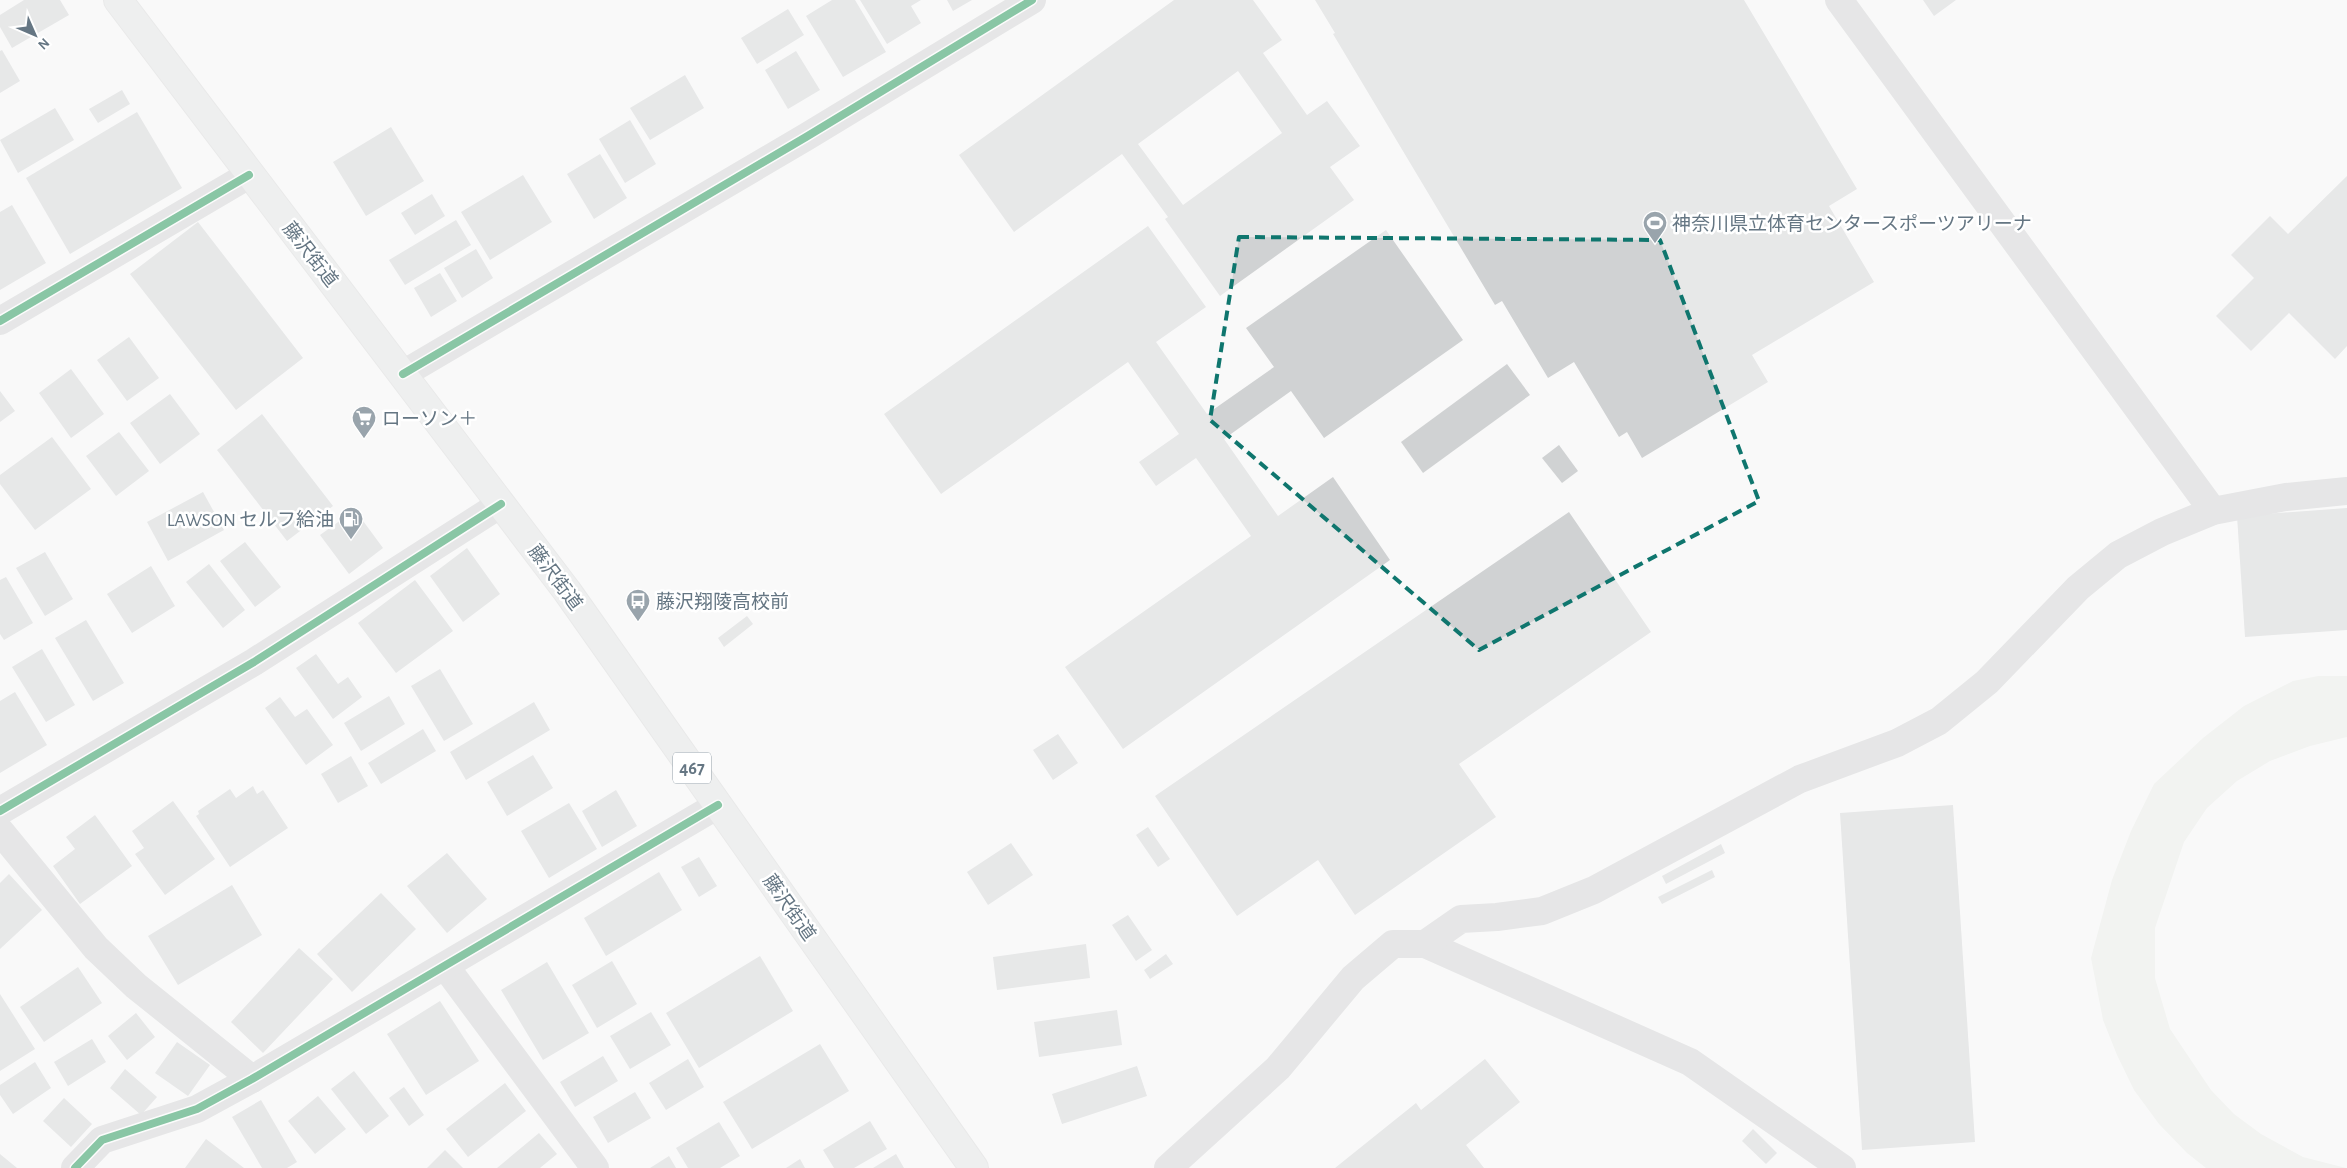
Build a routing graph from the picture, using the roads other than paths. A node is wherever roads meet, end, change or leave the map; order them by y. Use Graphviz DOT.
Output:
graph roads {
  1 [pos="118,0"];
  2 [pos="1032,0"];
  3 [pos="1839,0"];
  4 [pos="249,175"];
  5 [pos="0,321"];
  6 [pos="403,374"];
  7 [pos="2347,491"];
  8 [pos="501,504"];
  9 [pos="2213,511"];
  10 [pos="718,805"];
  11 [pos="0,811"];
  12 [pos="0,831"];
  13 [pos="1425,944"];
  14 [pos="445,966"];
  15 [pos="252,1079"];
  16 [pos="75,1168"];
  17 [pos="595,1168"];
  18 [pos="974,1168"];
  19 [pos="1168,1168"];
  20 [pos="1842,1168"];
  1 -- 4 [label="highway, 藤沢街道 / 467"];
  2 -- 6 [label="street"];
  3 -- 9 [label="street"];
  4 -- 5 [label="street"];
  4 -- 6 [label="highway, 藤沢街道 / 467"];
  6 -- 8 [label="highway, 藤沢街道 / 467"];
  7 -- 9 [label="street"];
  8 -- 10 [label="highway, 藤沢街道 / 467"];
  8 -- 11 [label="street"];
  9 -- 13 [label="street"];
  10 -- 14 [label="street"];
  10 -- 18 [label="highway, 藤沢街道 / 467"];
  12 -- 15 [label="street"];
  13 -- 19 [label="street"];
  13 -- 20 [label="street"];
  14 -- 15 [label="street"];
  14 -- 17 [label="street"];
  15 -- 16 [label="street"];
}
